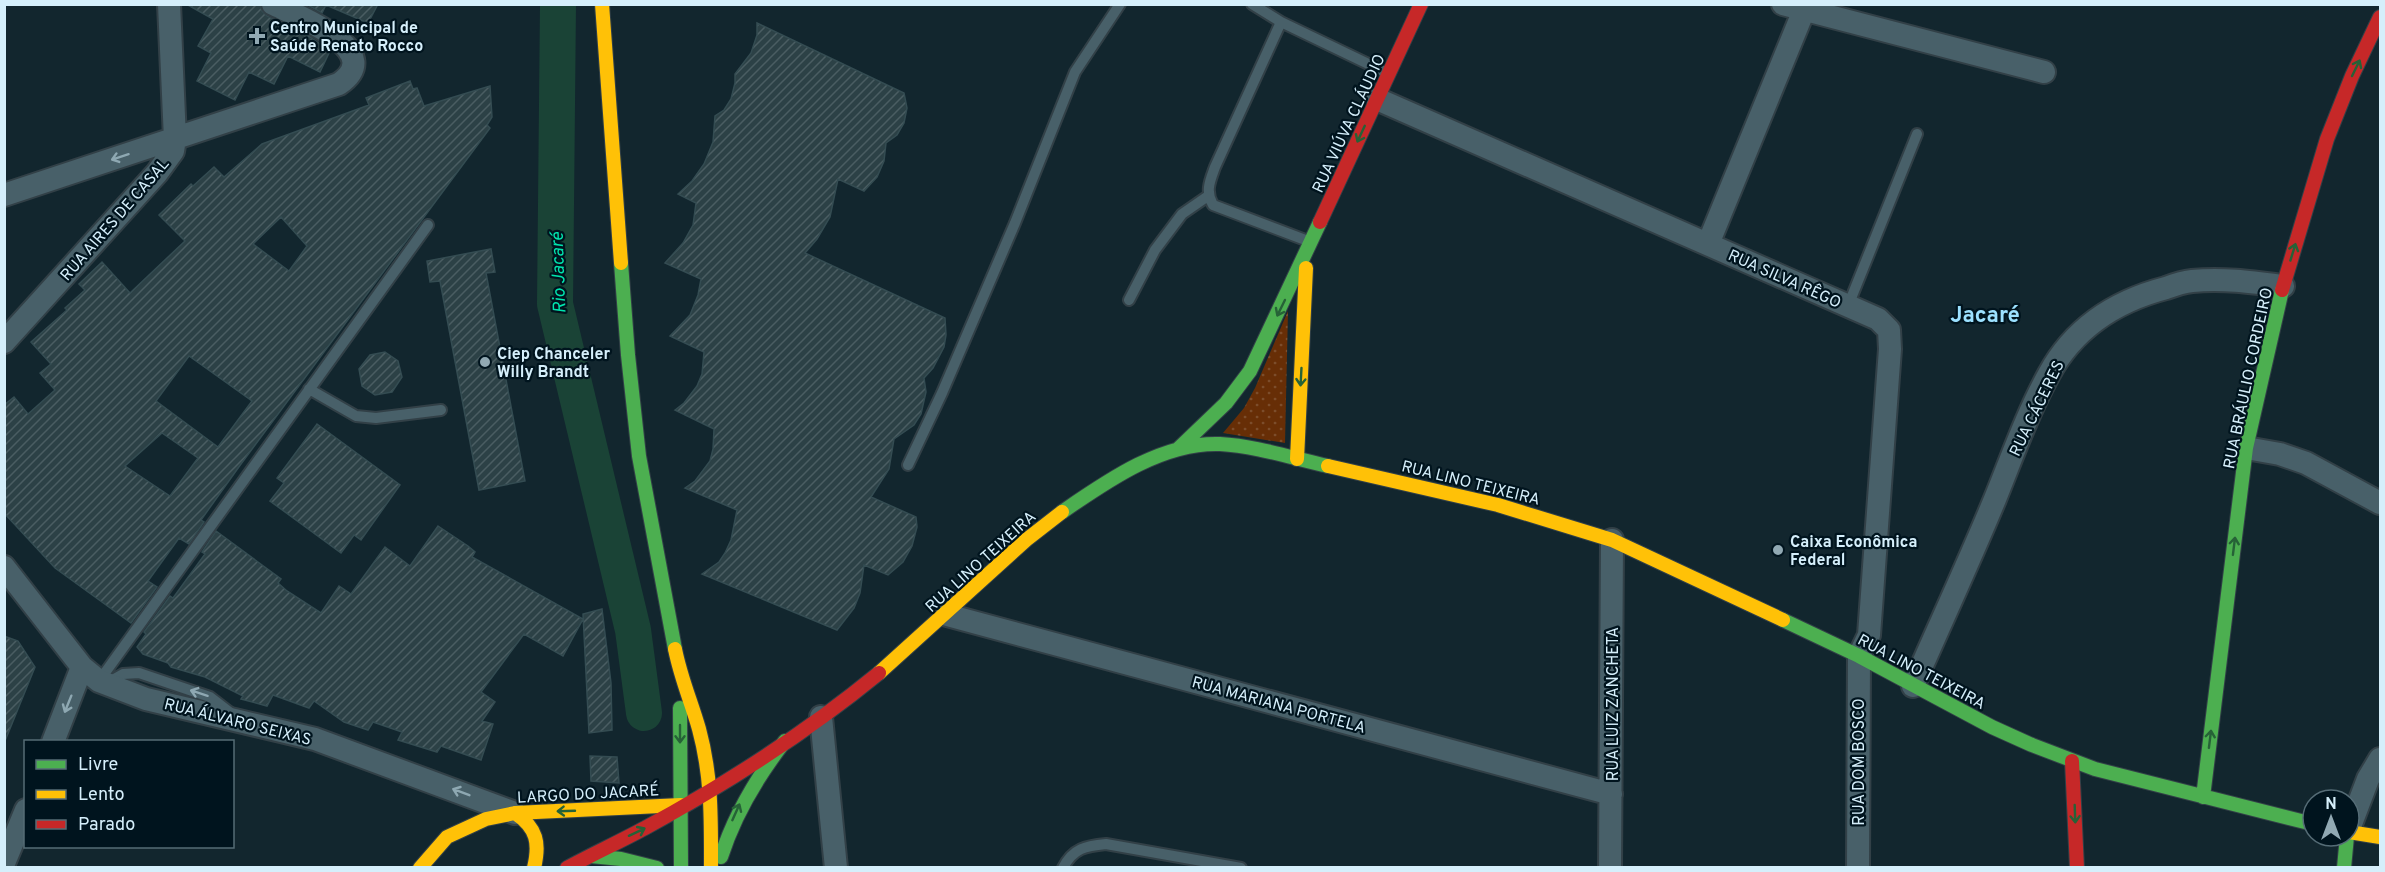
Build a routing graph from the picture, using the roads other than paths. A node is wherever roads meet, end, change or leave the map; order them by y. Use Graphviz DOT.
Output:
graph roads {
  1 [pos="169,4"];
  2 [pos="273,4"];
  3 [pos="602,4"];
  4 [pos="1120,4"];
  5 [pos="1252,4"];
  6 [pos="1421,4"];
  7 [pos="1794,7"];
  8 [pos="2380,17"];
  9 [pos="1281,22"];
  10 [pos="2044,72"];
  11 [pos="1389,73"];
  12 [pos="1377,99"];
  13 [pos="1917,134"];
  14 [pos="176,139"];
  15 [pos="4,195"];
  16 [pos="1208,196"];
  17 [pos="428,225"];
  18 [pos="1708,244"];
  19 [pos="1309,249"];
  20 [pos="2283,286"];
  21 [pos="1129,300"];
  22 [pos="1848,306"];
  23 [pos="4,342"];
  24 [pos="309,389"];
  25 [pos="441,410"];
  26 [pos="2246,448"];
  27 [pos="1178,449"];
  28 [pos="1297,459"];
  29 [pos="908,465"];
  30 [pos="2380,503"];
  31 [pos="1612,540"];
  32 [pos="4,567"];
  33 [pos="946,615"];
  34 [pos="1859,656"];
  35 [pos="680,676"];
  36 [pos="96,677"];
  37 [pos="1913,686"];
  38 [pos="821,717"];
  39 [pos="54,740"];
  40 [pos="785,741"];
  41 [pos="2380,759"];
  42 [pos="2072,761"];
  43 [pos="711,789"];
  44 [pos="1611,794"];
  45 [pos="2203,797"];
  46 [pos="2361,798"];
  47 [pos="681,805"];
  48 [pos="515,813"];
  49 [pos="24,815"];
  50 [pos="2301,821"];
  51 [pos="2361,834"];
  52 [pos="2380,837"];
  53 [pos="2346,848"];
  54 [pos="4,863"];
  55 [pos="579,863"];
  56 [pos="420,867"];
  57 [pos="534,867"];
  58 [pos="657,867"];
  59 [pos="681,867"];
  60 [pos="711,867"];
  61 [pos="718,867"];
  62 [pos="836,867"];
  63 [pos="1063,867"];
  64 [pos="1241,867"];
  65 [pos="1610,867"];
  66 [pos="1858,867"];
  67 [pos="2077,867"];
  68 [pos="2344,867"];
  1 -- 14 [label="street, RUA AIRES DE CASAL"];
  2 -- 14 [label="street"];
  3 -- 35 [label="main road"];
  4 -- 29 [label="lane"];
  5 -- 9 [label="lane"];
  6 -- 11 [label="main road, RUA VIÚVA CLÁUDIO"];
  7 -- 10 [label="street"];
  7 -- 18 [label="street"];
  20 -- 8 [label="main road, RUA BRÁULIO CORDEIRO, one-way"];
  9 -- 11 [label="lane"];
  9 -- 16 [label="lane"];
  11 -- 12 [label="main road, RUA VIÚVA CLÁUDIO"];
  12 -- 18 [label="street, RUA SILVA RÊGO"];
  12 -- 19 [label="main road, RUA VIÚVA CLÁUDIO, one-way"];
  13 -- 22 [label="lane"];
  14 -- 15 [label="street, one-way"];
  14 -- 23 [label="street, RUA AIRES DE CASAL"];
  16 -- 19 [label="lane"];
  16 -- 21 [label="lane"];
  17 -- 24 [label="lane"];
  18 -- 22 [label="street, RUA SILVA RÊGO"];
  19 -- 27 [label="main road, RUA VIÚVA CLÁUDIO, one-way"];
  19 -- 28 [label="main road, one-way"];
  20 -- 26 [label="main road, RUA BRÁULIO CORDEIRO"];
  20 -- 37 [label="street, RUA CÁCERES"];
  22 -- 34 [label="street, RUA SILVA RÊGO"];
  24 -- 25 [label="lane"];
  24 -- 36 [label="lane"];
  26 -- 30 [label="street"];
  45 -- 26 [label="main road, RUA BRÁULIO CORDEIRO, one-way"];
  27 -- 28 [label="main road, RUA LINO TEIXEIRA"];
  27 -- 33 [label="main road, RUA LINO TEIXEIRA"];
  28 -- 31 [label="main road, RUA LINO TEIXEIRA"];
  31 -- 34 [label="main road, RUA LINO TEIXEIRA"];
  31 -- 44 [label="street, RUA LUIZ ZANCHETA"];
  32 -- 36 [label="street"];
  33 -- 38 [label="main road, RUA LINO TEIXEIRA"];
  33 -- 44 [label="street, RUA MARIANA PORTELA"];
  34 -- 37 [label="main road, RUA LINO TEIXEIRA"];
  34 -- 66 [label="street, RUA DOM BOSCO"];
  35 -- 43 [label="main road"];
  35 -- 47 [label="main road, one-way"];
  36 -- 39 [label="street, one-way"];
  48 -- 36 [label="street, RUA ÁLVARO SEIXAS, one-way"];
  37 -- 42 [label="main road, RUA LINO TEIXEIRA"];
  38 -- 40 [label="main road, RUA LINO TEIXEIRA"];
  38 -- 62 [label="street"];
  40 -- 43 [label="main road, RUA LINO TEIXEIRA"];
  61 -- 40 [label="main road, one-way"];
  41 -- 46 [label="street"];
  42 -- 45 [label="main road, RUA LINO TEIXEIRA"];
  42 -- 67 [label="main road, one-way"];
  43 -- 47 [label="main road, RUA LINO TEIXEIRA"];
  43 -- 60 [label="main road"];
  44 -- 65 [label="street, RUA LUIZ ZANCHETA"];
  45 -- 50 [label="main road, RUA LINO TEIXEIRA"];
  47 -- 48 [label="main road, LARGO DO JACARÉ, one-way"];
  55 -- 47 [label="main road, LARGO DO JACARÉ, one-way"];
  47 -- 59 [label="main road"];
  48 -- 56 [label="main road, LARGO DO JACARÉ"];
  48 -- 57 [label="main road"];
  49 -- 54 [label="street"];
  51 -- 52 [label="main road"];
  53 -- 68 [label="main road"];
  55 -- 58 [label="main road"];
  63 -- 64 [label="lane"];
}
